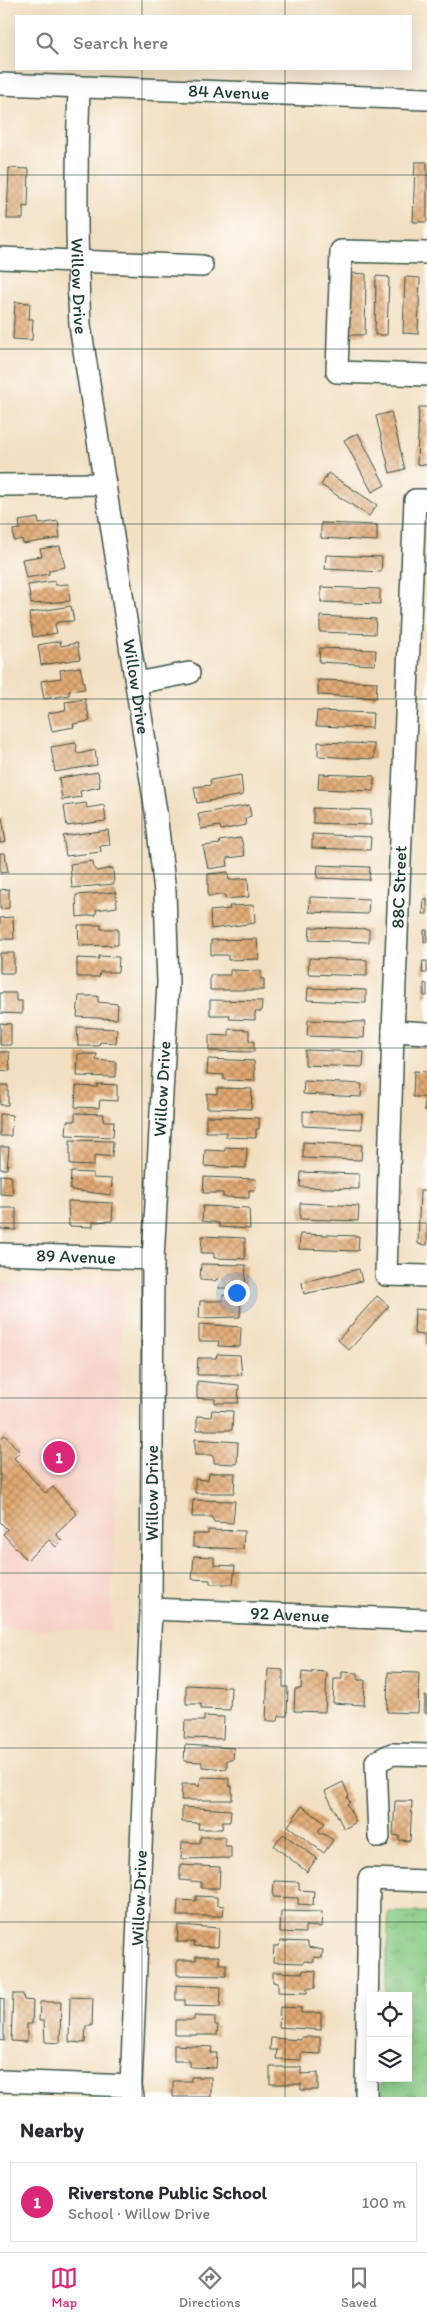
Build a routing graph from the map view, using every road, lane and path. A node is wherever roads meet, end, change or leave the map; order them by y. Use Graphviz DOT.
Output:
graph roads {
  1 [pos="0,84"];
  2 [pos="80,86"];
  3 [pos="427,99"];
  4 [pos="427,253"];
  5 [pos="0,258"];
  6 [pos="76,262"];
  7 [pos="202,266"];
  8 [pos="427,375"];
  9 [pos="105,484"];
  10 [pos="0,485"];
  11 [pos="421,500"];
  12 [pos="189,673"];
  13 [pos="136,683"];
  14 [pos="393,1031"];
  15 [pos="427,1033"];
  16 [pos="0,1254"];
  17 [pos="154,1259"];
  18 [pos="427,1276"];
  19 [pos="151,1609"];
  20 [pos="427,1620"];
  21 [pos="427,1755"];
  22 [pos="379,1837"];
  23 [pos="427,1881"];
  24 [pos="0,2081"];
  25 [pos="132,2091"];
  26 [pos="366,2097"];
  1 -- 2 [label="street, 84 Avenue"];
  2 -- 3 [label="street, 84 Avenue"];
  2 -- 6 [label="street, Willow Drive"];
  4 -- 8 [label="street"];
  5 -- 6 [label="street"];
  6 -- 7 [label="street"];
  6 -- 9 [label="street, Willow Drive"];
  9 -- 10 [label="street"];
  9 -- 13 [label="street, Willow Drive"];
  11 -- 14 [label="street, 88C Street"];
  12 -- 13 [label="street"];
  13 -- 17 [label="street, Willow Drive"];
  14 -- 15 [label="street"];
  14 -- 18 [label="street, 88C Street"];
  16 -- 17 [label="street, 89 Avenue"];
  17 -- 19 [label="street, Willow Drive"];
  19 -- 20 [label="street, 92 Avenue"];
  19 -- 25 [label="street, Willow Drive"];
  21 -- 22 [label="street"];
  23 -- 26 [label="street"];
  24 -- 25 [label="street"];
}
